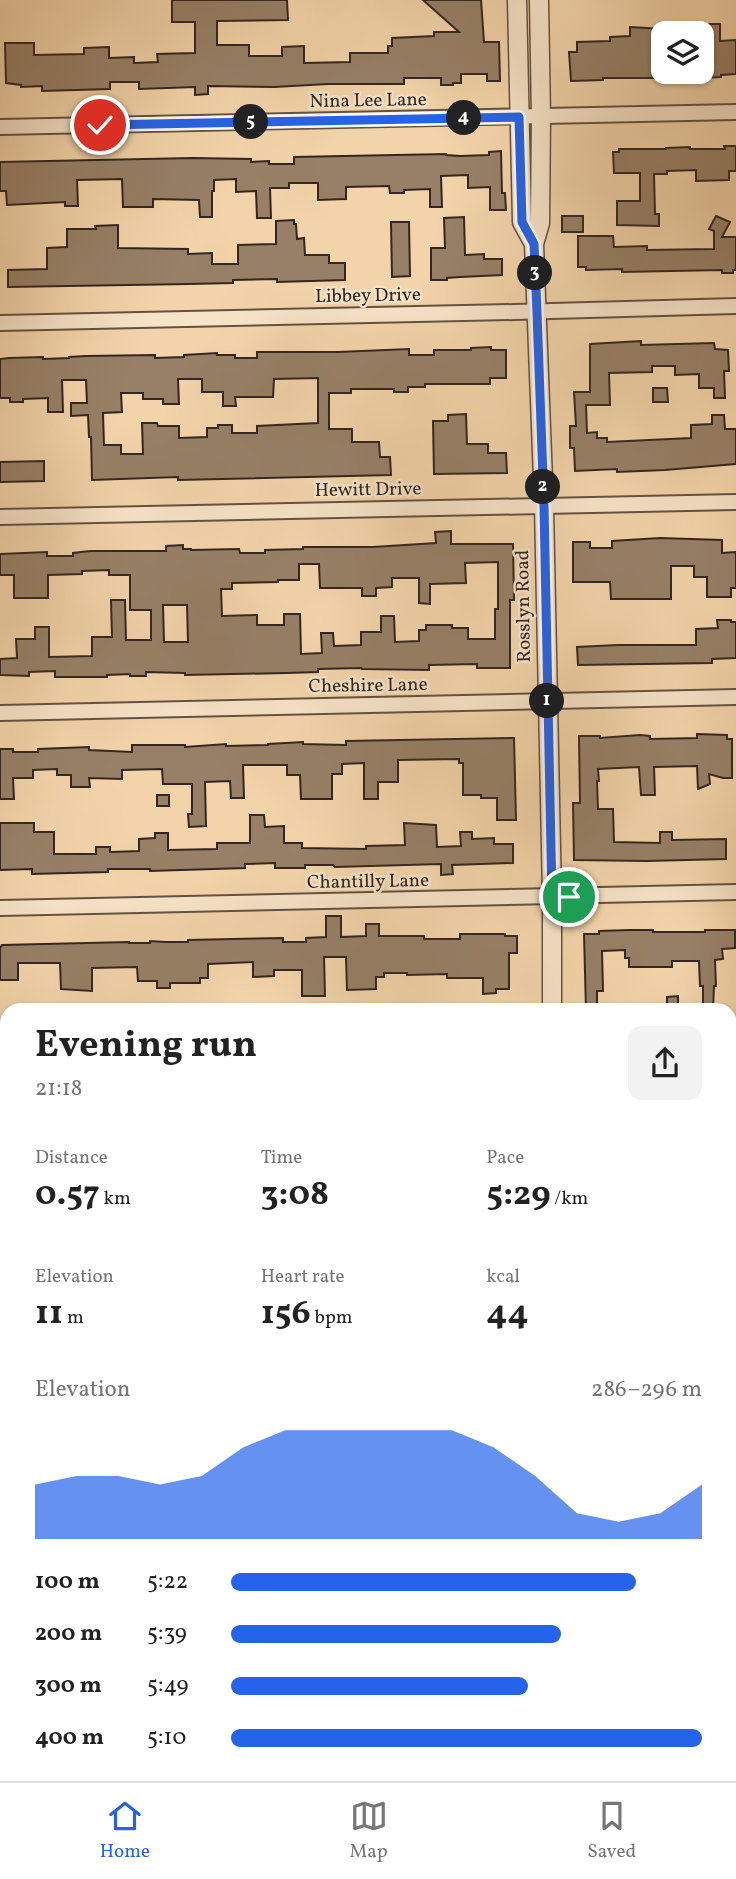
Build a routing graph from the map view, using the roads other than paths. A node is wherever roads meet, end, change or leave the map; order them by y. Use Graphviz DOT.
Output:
graph roads {
  1 [pos="517,0"];
  2 [pos="538,0"];
  3 [pos="736,112"];
  4 [pos="519,117"];
  5 [pos="541,117"];
  6 [pos="0,127"];
  7 [pos="534,244"];
  8 [pos="736,306"];
  9 [pos="537,312"];
  10 [pos="0,323"];
  11 [pos="736,502"];
  12 [pos="544,506"];
  13 [pos="0,517"];
  14 [pos="736,697"];
  15 [pos="547,701"];
  16 [pos="0,713"];
  17 [pos="736,892"];
  18 [pos="552,897"];
  19 [pos="0,908"];
  20 [pos="552,1003"];
  1 -- 4 [label="street, Rosslyn Road"];
  2 -- 5 [label="street, Rosslyn Road"];
  3 -- 5 [label="street, Nina Lee Lane"];
  4 -- 5 [label="street, Nina Lee Lane"];
  4 -- 6 [label="street, Nina Lee Lane"];
  4 -- 7 [label="street, Rosslyn Road"];
  5 -- 7 [label="street, Rosslyn Road"];
  7 -- 9 [label="street, Rosslyn Road"];
  8 -- 9 [label="street, Libbey Drive"];
  9 -- 10 [label="street, Libbey Drive"];
  9 -- 12 [label="street, Rosslyn Road"];
  11 -- 12 [label="street, Hewitt Drive"];
  12 -- 13 [label="street, Hewitt Drive"];
  12 -- 15 [label="street, Rosslyn Road"];
  14 -- 15 [label="street, Cheshire Lane"];
  15 -- 16 [label="street, Cheshire Lane"];
  15 -- 18 [label="street, Rosslyn Road"];
  17 -- 18 [label="street, Chantilly Lane"];
  18 -- 19 [label="street, Chantilly Lane"];
  18 -- 20 [label="street, Rosslyn Road"];
}
